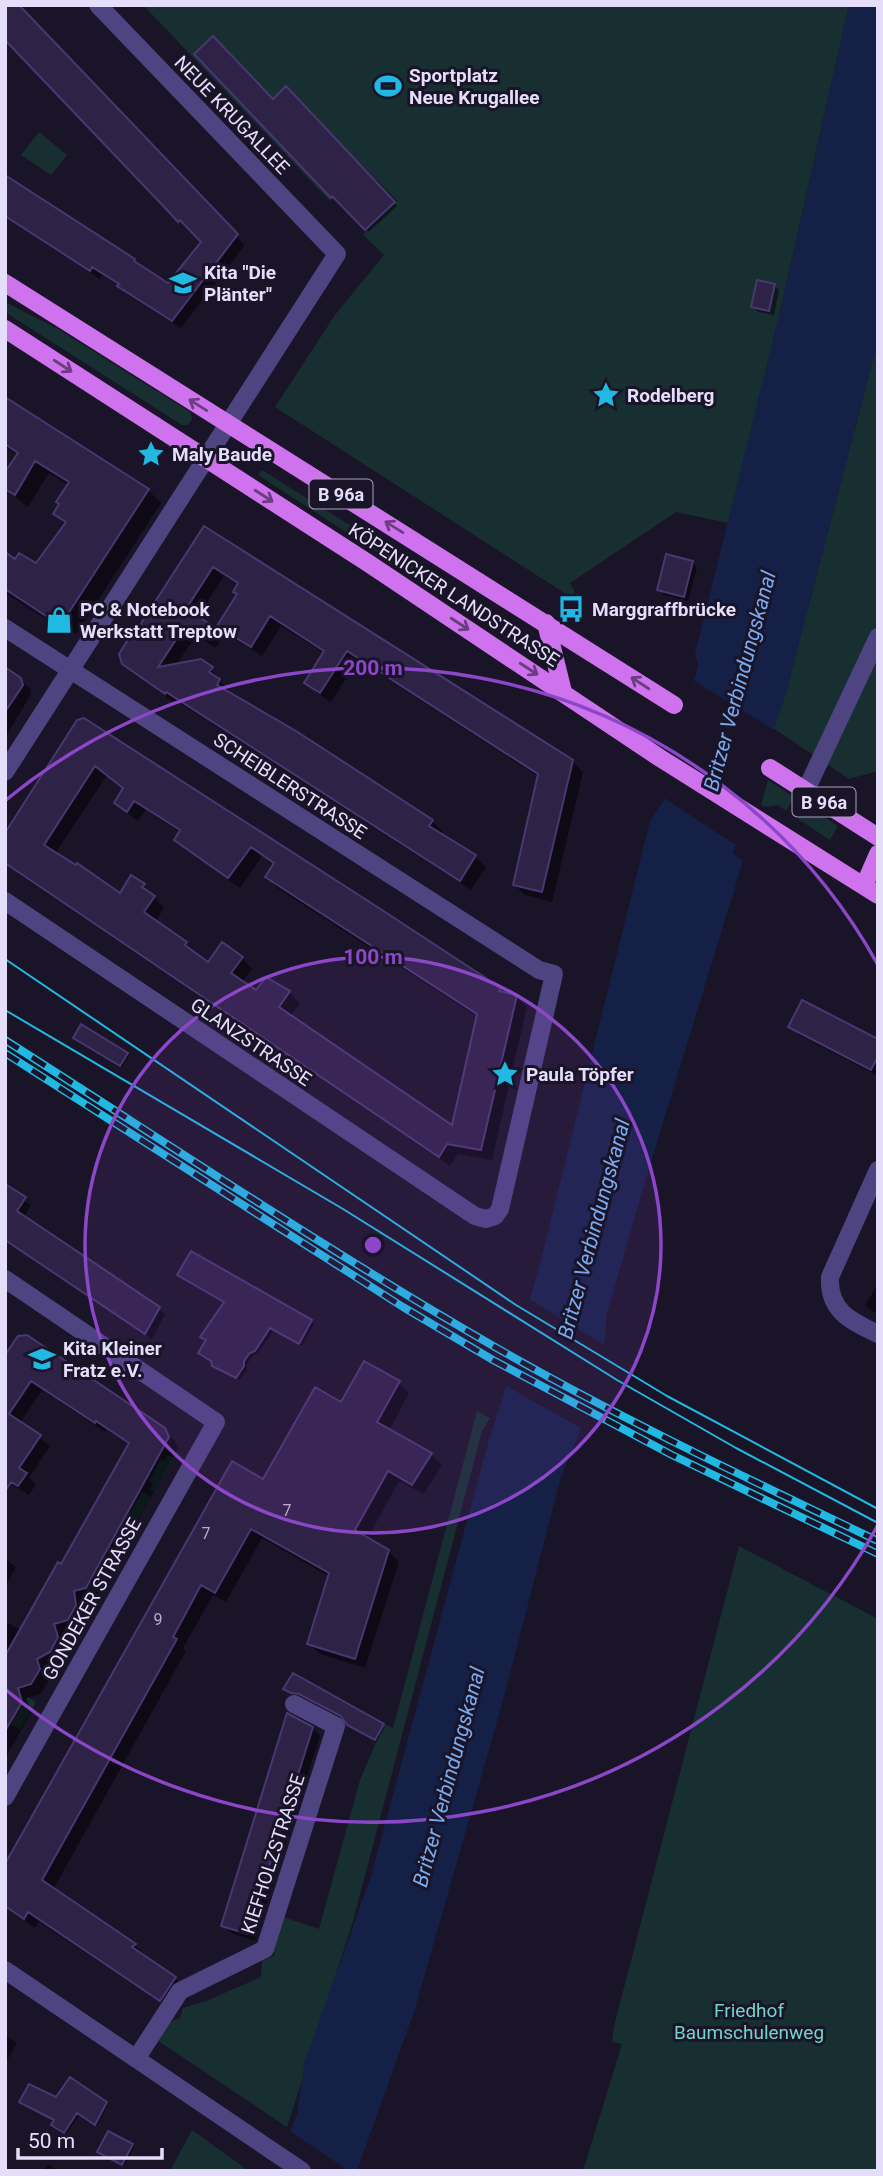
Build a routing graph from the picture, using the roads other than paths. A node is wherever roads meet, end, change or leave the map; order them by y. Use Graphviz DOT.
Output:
graph roads {
  1 [pos="98,5"];
  2 [pos="5,283"];
  3 [pos="5,329"];
  4 [pos="229,424"];
  5 [pos="206,458"];
  6 [pos="547,623"];
  7 [pos="5,628"];
  8 [pos="878,637"];
  9 [pos="71,671"];
  10 [pos="563,692"];
  11 [pos="674,705"];
  12 [pos="770,768"];
  13 [pos="5,772"];
  14 [pos="806,789"];
  15 [pos="878,837"];
  16 [pos="878,854"];
  17 [pos="871,891"];
  18 [pos="5,901"];
  19 [pos="878,1170"];
  20 [pos="475,1216"];
  21 [pos="8,1287"];
  22 [pos="878,1334"];
  23 [pos="294,1703"];
  24 [pos="5,1797"];
  25 [pos="5,1970"];
  26 [pos="136,2059"];
  27 [pos="302,2171"];
  1 -- 4 [label="street, NEUE KRUGALLEE"];
  4 -- 2 [label="main road, KÖPENICKER LANDSTRASSE / B 96a, one-way"];
  3 -- 5 [label="main road, KÖPENICKER LANDSTRASSE / B 96a, one-way"];
  4 -- 5 [label="street"];
  6 -- 4 [label="main road, KÖPENICKER LANDSTRASSE / B 96a, one-way"];
  5 -- 9 [label="street"];
  5 -- 10 [label="main road, KÖPENICKER LANDSTRASSE / B 96a, one-way"];
  6 -- 10 [label="main road, KÖPENICKER LANDSTRASSE"];
  11 -- 6 [label="main road, KÖPENICKER LANDSTRASSE / B 96a, one-way"];
  7 -- 9 [label="street, SCHEIBLERSTRASSE"];
  8 -- 14 [label="street"];
  9 -- 13 [label="street"];
  9 -- 20 [label="street, SCHEIBLERSTRASSE"];
  10 -- 17 [label="main road, KÖPENICKER LANDSTRASSE / B 96a"];
  12 -- 14 [label="main road, B 96a"];
  14 -- 15 [label="main road, B 96a"];
  16 -- 17 [label="main road"];
  18 -- 20 [label="street, GLANZSTRASSE"];
  19 -- 22 [label="street"];
  21 -- 24 [label="street, GONDEKER STRASSE"];
  23 -- 26 [label="street, KIEFHOLZSTRASSE"];
  25 -- 26 [label="street"];
  26 -- 27 [label="street"];
}
